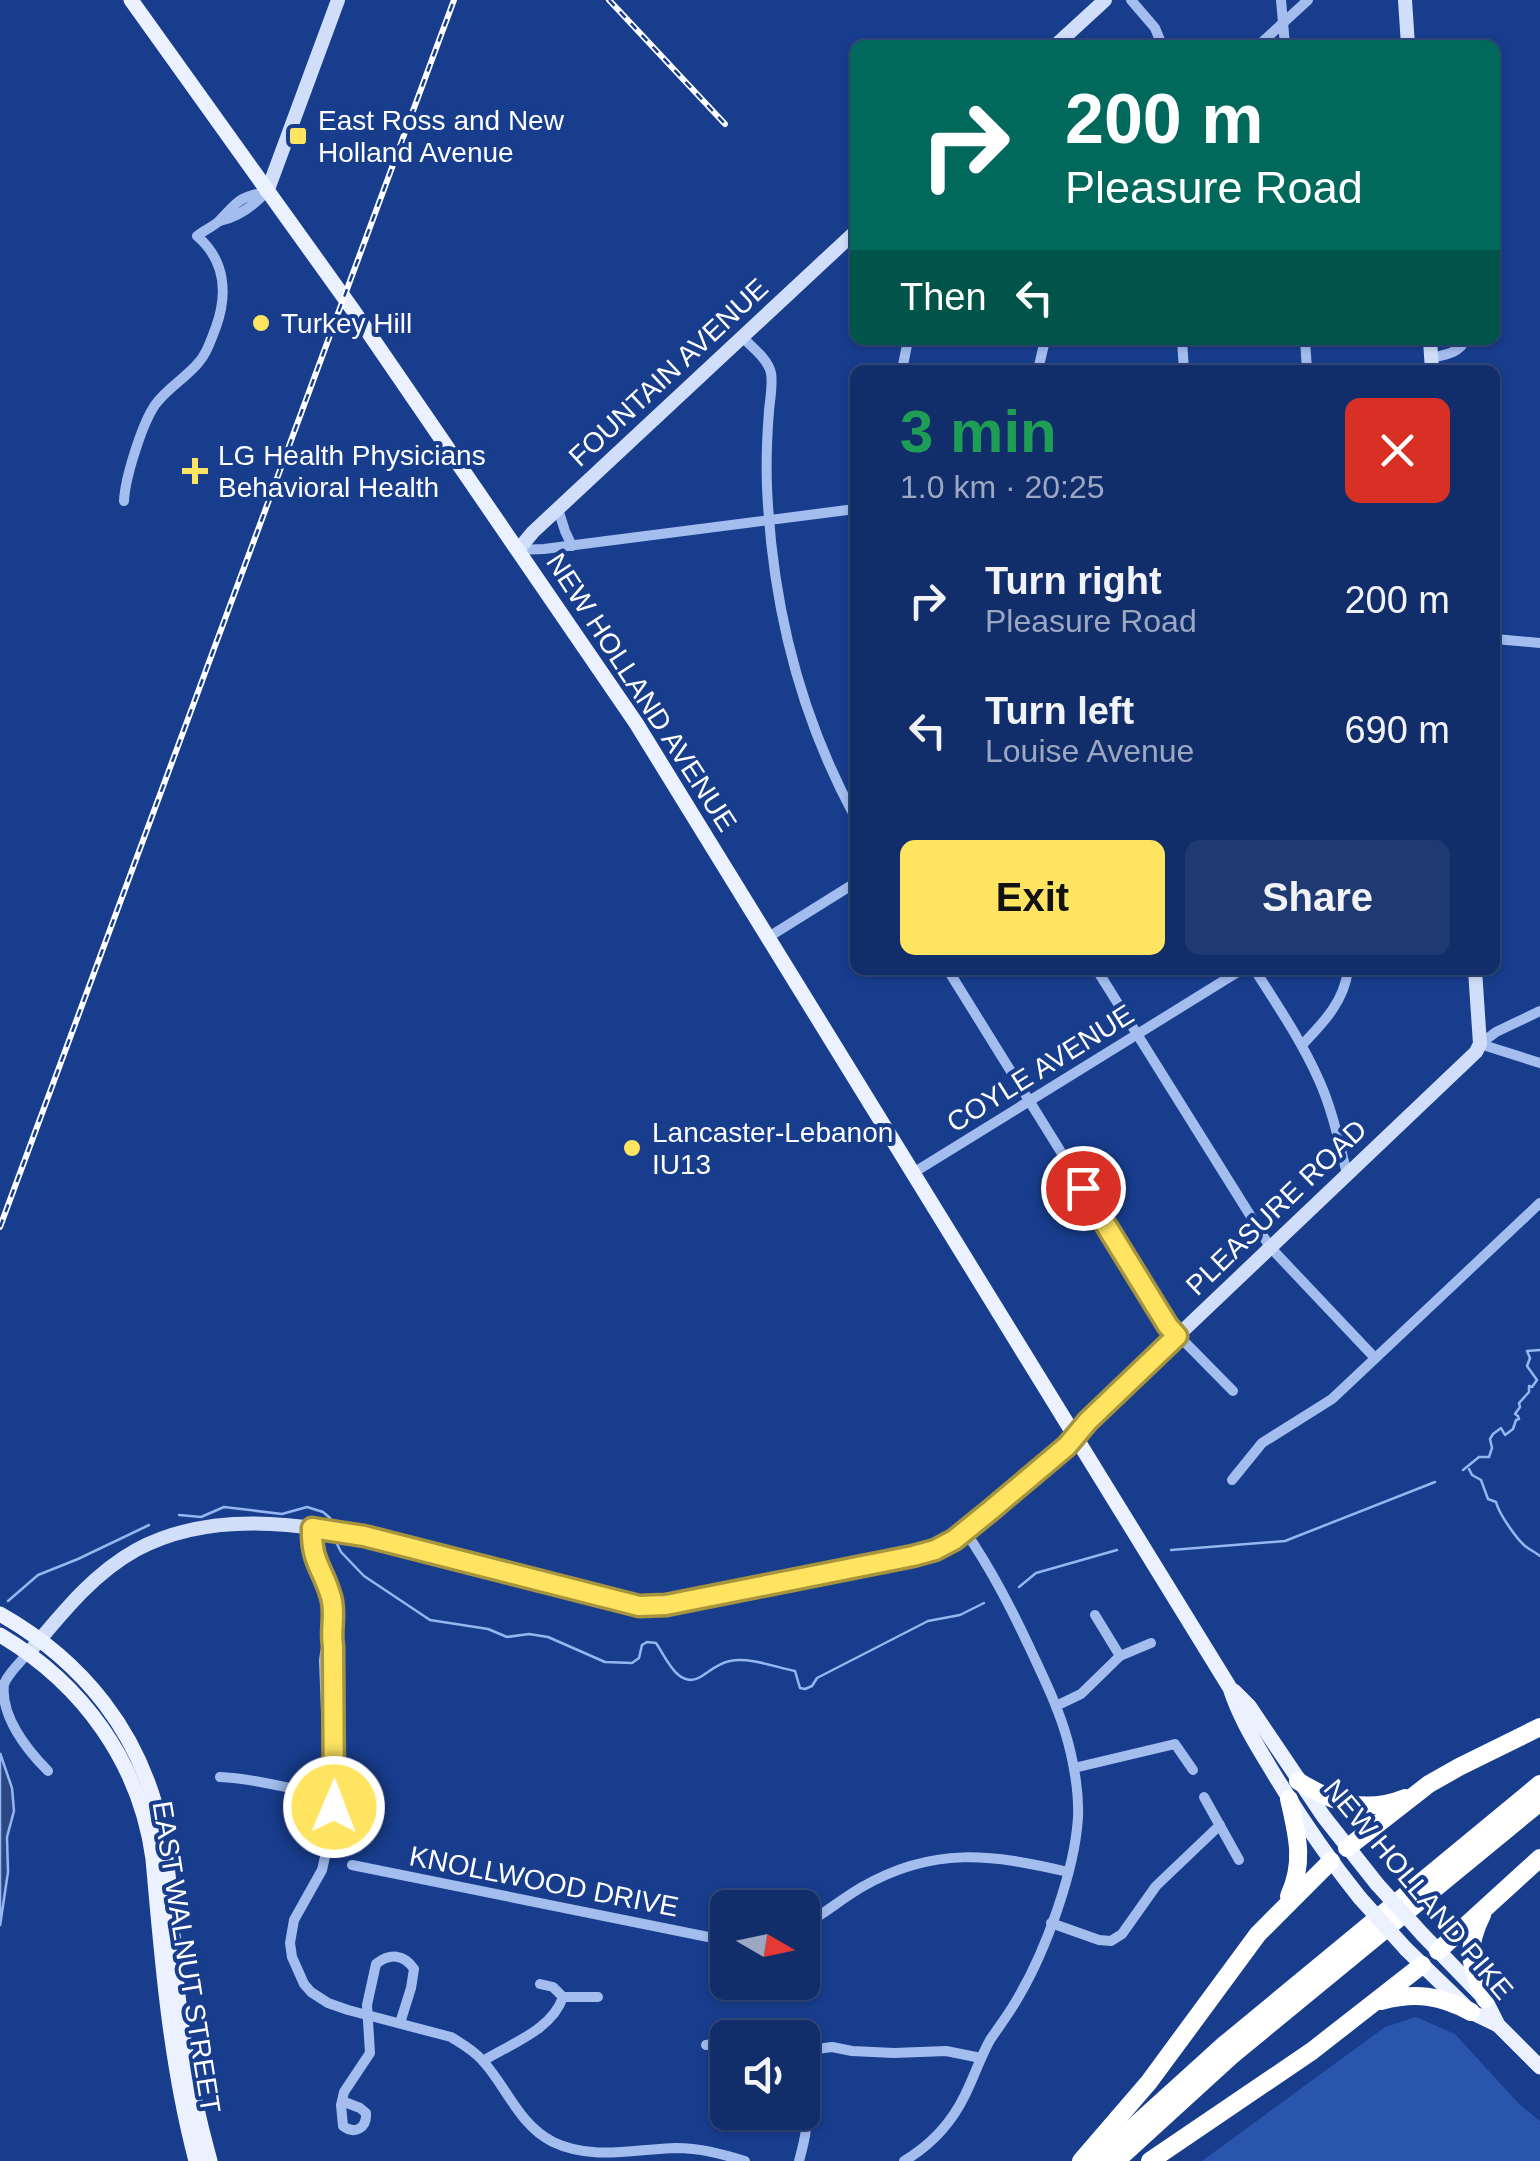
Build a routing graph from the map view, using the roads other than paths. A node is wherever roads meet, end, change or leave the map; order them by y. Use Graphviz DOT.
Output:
graph roads {
  1 [pos="131,0"];
  2 [pos="338,0"];
  3 [pos="1105,0"];
  4 [pos="1131,0"];
  5 [pos="1282,0"];
  6 [pos="1308,0"];
  7 [pos="1405,0"];
  8 [pos="1283,23"];
  9 [pos="1061,40"];
  10 [pos="1161,40"];
  11 [pos="1264,40"];
  12 [pos="1284,40"];
  13 [pos="1408,40"];
  14 [pos="266,192"];
  15 [pos="850,237"];
  16 [pos="742,337"];
  17 [pos="1463,345"];
  18 [pos="1432,364"];
  19 [pos="124,500"];
  20 [pos="558,509"];
  21 [pos="850,510"];
  22 [pos="769,520"];
  23 [pos="572,546"];
  24 [pos="518,550"];
  25 [pos="1500,639"];
  26 [pos="1540,643"];
  27 [pos="850,806"];
  28 [pos="850,887"];
  29 [pos="767,938"];
  30 [pos="951,975"];
  31 [pos="1100,975"];
  32 [pos="1233,975"];
  33 [pos="1258,975"];
  34 [pos="1347,975"];
  35 [pos="1475,975"];
  36 [pos="1540,1011"];
  37 [pos="1137,1034"];
  38 [pos="1480,1044"];
  39 [pos="1302,1045"];
  40 [pos="1540,1063"];
  41 [pos="1029,1101"];
  42 [pos="913,1173"];
  43 [pos="1347,1174"];
  44 [pos="1540,1203"];
  45 [pos="1270,1248"];
  46 [pos="1177,1336"];
  47 [pos="1374,1358"];
  48 [pos="1233,1391"];
  49 [pos="1076,1436"];
  50 [pos="1232,1480"];
  51 [pos="312,1528"];
  52 [pos="965,1531"];
  53 [pos="0,1614"];
  54 [pos="1095,1615"];
  55 [pos="0,1635"];
  56 [pos="40,1640"];
  57 [pos="1151,1643"];
  58 [pos="28,1653"];
  59 [pos="1120,1656"];
  60 [pos="1230,1688"];
  61 [pos="1056,1706"];
  62 [pos="1540,1727"];
  63 [pos="1074,1768"];
  64 [pos="48,1770"];
  65 [pos="1193,1770"];
  66 [pos="220,1776"];
  67 [pos="1298,1781"];
  68 [pos="1540,1784"];
  69 [pos="333,1794"];
  70 [pos="1414,1794"];
  71 [pos="1204,1797"];
  72 [pos="1288,1800"];
  73 [pos="1540,1802"];
  74 [pos="1220,1825"];
  75 [pos="1347,1848"];
  76 [pos="1540,1858"];
  77 [pos="1239,1860"];
  78 [pos="1331,1861"];
  79 [pos="352,1865"];
  80 [pos="1068,1872"];
  81 [pos="1284,1905"];
  82 [pos="1484,1910"];
  83 [pos="820,1914"];
  84 [pos="1052,1923"];
  85 [pos="710,1937"];
  86 [pos="1438,1951"];
  87 [pos="1422,1964"];
  88 [pos="540,1984"];
  89 [pos="598,1997"];
  90 [pos="563,1998"];
  91 [pos="1376,2002"];
  92 [pos="1478,2006"];
  93 [pos="367,2016"];
  94 [pos="400,2023"];
  95 [pos="710,2044"];
  96 [pos="706,2045"];
  97 [pos="820,2048"];
  98 [pos="981,2058"];
  99 [pos="484,2061"];
  100 [pos="1540,2067"];
  101 [pos="342,2101"];
  102 [pos="806,2130"];
  103 [pos="647,2156"];
  104 [pos="196,2161"];
  105 [pos="210,2161"];
  106 [pos="745,2161"];
  107 [pos="799,2161"];
  108 [pos="904,2161"];
  109 [pos="1082,2161"];
  110 [pos="1096,2161"];
  111 [pos="1116,2161"];
  112 [pos="1150,2161"];
  1 -- 14 [label="main road, NEW HOLLAND AVENUE"];
  2 -- 14 [label="street"];
  3 -- 9 [label="street"];
  4 -- 10 [label="street"];
  5 -- 8 [label="street"];
  6 -- 8 [label="street"];
  7 -- 13 [label="street"];
  8 -- 11 [label="street"];
  8 -- 12 [label="street"];
  14 -- 19 [label="street"];
  14 -- 24 [label="main road, NEW HOLLAND AVENUE"];
  15 -- 16 [label="street, FOUNTAIN AVENUE"];
  16 -- 20 [label="street, FOUNTAIN AVENUE"];
  16 -- 22 [label="street"];
  17 -- 18 [label="street"];
  20 -- 23 [label="street"];
  20 -- 24 [label="street, FOUNTAIN AVENUE"];
  21 -- 22 [label="street"];
  22 -- 23 [label="street"];
  22 -- 27 [label="street"];
  23 -- 24 [label="street"];
  24 -- 29 [label="main road, NEW HOLLAND AVENUE"];
  25 -- 26 [label="street"];
  28 -- 29 [label="street"];
  29 -- 42 [label="main road, NEW HOLLAND AVENUE"];
  30 -- 41 [label="street"];
  31 -- 37 [label="street"];
  32 -- 37 [label="street, COYLE AVENUE"];
  33 -- 39 [label="street"];
  34 -- 39 [label="street"];
  35 -- 38 [label="street"];
  36 -- 38 [label="street"];
  37 -- 41 [label="street, COYLE AVENUE"];
  37 -- 45 [label="street"];
  38 -- 40 [label="street"];
  38 -- 43 [label="street, PLEASURE ROAD"];
  39 -- 43 [label="street"];
  41 -- 42 [label="street, COYLE AVENUE"];
  41 -- 46 [label="street"];
  42 -- 49 [label="main road, NEW HOLLAND AVENUE"];
  43 -- 45 [label="street, PLEASURE ROAD"];
  44 -- 47 [label="street"];
  45 -- 46 [label="street, PLEASURE ROAD"];
  45 -- 47 [label="street"];
  46 -- 48 [label="street"];
  46 -- 49 [label="street, PLEASURE ROAD"];
  47 -- 50 [label="street"];
  49 -- 52 [label="street, PLEASURE ROAD"];
  49 -- 60 [label="main road, NEW HOLLAND PIKE"];
  51 -- 52 [label="street, PLEASURE ROAD"];
  51 -- 56 [label="street, PLEASURE ROAD"];
  51 -- 69 [label="street"];
  52 -- 61 [label="street"];
  53 -- 56 [label="main road, EAST WALNUT STREET"];
  54 -- 59 [label="street"];
  55 -- 58 [label="main road, EAST WALNUT STREET"];
  56 -- 58 [label="street, PLEASURE ROAD"];
  56 -- 105 [label="main road, EAST WALNUT STREET"];
  57 -- 59 [label="street"];
  58 -- 64 [label="street, PLEASURE ROAD"];
  58 -- 104 [label="main road, EAST WALNUT STREET"];
  59 -- 61 [label="street"];
  60 -- 67 [label="main road, NEW HOLLAND PIKE"];
  60 -- 72 [label="main road, NEW HOLLAND PIKE"];
  61 -- 63 [label="street"];
  62 -- 70 [label="highway"];
  63 -- 65 [label="street"];
  63 -- 80 [label="street"];
  66 -- 69 [label="street"];
  67 -- 70 [label="highway"];
  67 -- 75 [label="main road, NEW HOLLAND PIKE"];
  68 -- 110 [label="highway"];
  69 -- 93 [label="street"];
  70 -- 75 [label="highway"];
  71 -- 74 [label="street"];
  72 -- 78 [label="main road, NEW HOLLAND PIKE"];
  72 -- 81 [label="highway"];
  73 -- 111 [label="highway"];
  74 -- 77 [label="street"];
  74 -- 84 [label="street"];
  75 -- 78 [label="main road"];
  75 -- 86 [label="main road, NEW HOLLAND PIKE, bridge"];
  76 -- 82 [label="highway"];
  78 -- 81 [label="highway"];
  78 -- 87 [label="main road, NEW HOLLAND PIKE, bridge"];
  79 -- 85 [label="street, KNOLLWOOD DRIVE"];
  80 -- 83 [label="street"];
  80 -- 84 [label="street"];
  81 -- 109 [label="highway"];
  82 -- 86 [label="highway"];
  82 -- 92 [label="highway"];
  84 -- 98 [label="street"];
  86 -- 87 [label="main road"];
  86 -- 92 [label="main road, NEW HOLLAND PIKE"];
  87 -- 91 [label="highway"];
  87 -- 92 [label="main road, NEW HOLLAND PIKE"];
  88 -- 90 [label="street"];
  89 -- 90 [label="street"];
  90 -- 99 [label="street"];
  91 -- 92 [label="highway"];
  91 -- 112 [label="highway"];
  92 -- 100 [label="main road, NEW HOLLAND PIKE"];
  93 -- 94 [label="street"];
  93 -- 94 [label="street"];
  93 -- 101 [label="street"];
  94 -- 99 [label="street"];
  95 -- 96 [label="street"];
  97 -- 98 [label="street"];
  98 -- 108 [label="street"];
  99 -- 103 [label="street"];
  102 -- 107 [label="street"];
  103 -- 106 [label="street"];
}
